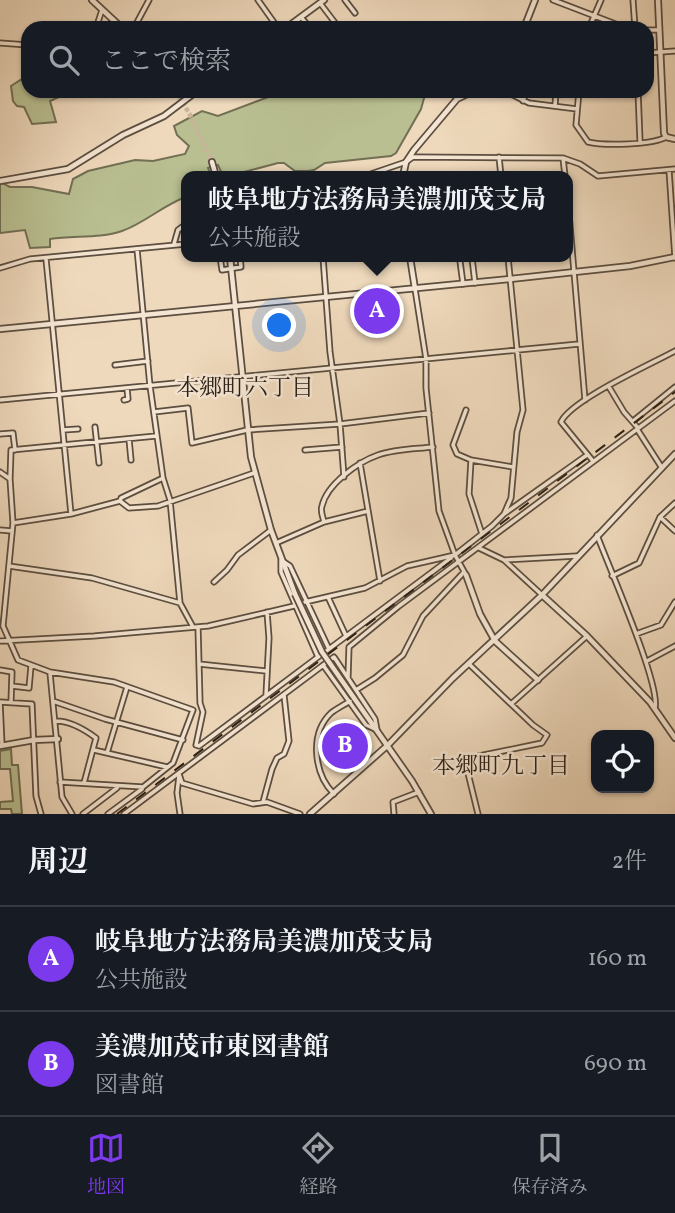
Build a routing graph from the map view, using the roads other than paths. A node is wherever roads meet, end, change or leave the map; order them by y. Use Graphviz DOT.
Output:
graph roads {
  1 [pos="92,0"];
  2 [pos="149,0"];
  3 [pos="258,0"];
  4 [pos="345,0"];
  5 [pos="536,0"];
  6 [pos="553,0"];
  7 [pos="601,0"];
  8 [pos="633,0"];
  9 [pos="658,0"];
  10 [pos="322,1"];
  11 [pos="102,9"];
  12 [pos="355,13"];
  13 [pos="593,15"];
  14 [pos="301,17"];
  15 [pos="98,21"];
  16 [pos="115,21"];
  17 [pos="138,21"];
  18 [pos="273,21"];
  19 [pos="296,21"];
  20 [pos="304,21"];
  21 [pos="335,21"];
  22 [pos="527,21"];
  23 [pos="591,21"];
  24 [pos="608,21"];
  25 [pos="634,21"];
  26 [pos="654,30"];
  27 [pos="659,30"];
  28 [pos="0,43"];
  29 [pos="21,44"];
  30 [pos="675,51"];
  31 [pos="654,52"];
  32 [pos="660,52"];
  33 [pos="188,98"];
  34 [pos="459,98"];
  35 [pos="516,98"];
  36 [pos="524,98"];
  37 [pos="556,98"];
  38 [pos="578,98"];
  39 [pos="638,98"];
  40 [pos="523,102"];
  41 [pos="555,107"];
  42 [pos="577,108"];
  43 [pos="666,137"];
  44 [pos="675,139"];
  45 [pos="640,142"];
  46 [pos="499,157"];
  47 [pos="563,158"];
  48 [pos="212,162"];
  49 [pos="406,162"];
  50 [pos="675,169"];
  51 [pos="669,170"];
  52 [pos="215,171"];
  53 [pos="380,171"];
  54 [pos="404,171"];
  55 [pos="500,171"];
  56 [pos="564,171"];
  57 [pos="0,181"];
  58 [pos="181,228"];
  59 [pos="181,244"];
  60 [pos="173,245"];
  61 [pos="137,249"];
  62 [pos="573,252"];
  63 [pos="675,257"];
  64 [pos="46,259"];
  65 [pos="221,262"];
  66 [pos="231,262"];
  67 [pos="240,262"];
  68 [pos="324,262"];
  69 [pos="411,262"];
  70 [pos="460,262"];
  71 [pos="472,262"];
  72 [pos="508,262"];
  73 [pos="0,268"];
  74 [pos="232,269"];
  75 [pos="575,272"];
  76 [pos="510,279"];
  77 [pos="475,283"];
  78 [pos="463,284"];
  79 [pos="415,289"];
  80 [pos="328,297"];
  81 [pos="235,306"];
  82 [pos="144,315"];
  83 [pos="53,324"];
  84 [pos="0,329"];
  85 [pos="579,344"];
  86 [pos="517,349"];
  87 [pos="675,351"];
  88 [pos="426,359"];
  89 [pos="148,361"];
  90 [pos="115,365"];
  91 [pos="334,368"];
  92 [pos="242,376"];
  93 [pos="150,386"];
  94 [pos="609,387"];
  95 [pos="675,387"];
  96 [pos="127,388"];
  97 [pos="59,394"];
  98 [pos="0,400"];
  99 [pos="124,400"];
  100 [pos="584,400"];
  101 [pos="675,401"];
  102 [pos="466,410"];
  103 [pos="154,412"];
  104 [pos="429,413"];
  105 [pos="633,421"];
  106 [pos="340,424"];
  107 [pos="95,427"];
  108 [pos="78,429"];
  109 [pos="637,429"];
  110 [pos="62,430"];
  111 [pos="247,430"];
  112 [pos="0,435"];
  113 [pos="156,436"];
  114 [pos="130,439"];
  115 [pos="97,443"];
  116 [pos="64,447"];
  117 [pos="342,447"];
  118 [pos="433,447"];
  119 [pos="15,450"];
  120 [pos="305,450"];
  121 [pos="675,454"];
  122 [pos="587,455"];
  123 [pos="131,460"];
  124 [pos="471,460"];
  125 [pos="593,461"];
  126 [pos="99,463"];
  127 [pos="360,463"];
  128 [pos="513,467"];
  129 [pos="662,468"];
  130 [pos="0,472"];
  131 [pos="254,472"];
  132 [pos="344,477"];
  133 [pos="163,478"];
  134 [pos="10,479"];
  135 [pos="170,500"];
  136 [pos="120,501"];
  137 [pos="675,503"];
  138 [pos="368,511"];
  139 [pos="71,514"];
  140 [pos="504,514"];
  141 [pos="660,517"];
  142 [pos="324,522"];
  143 [pos="13,523"];
  144 [pos="0,530"];
  145 [pos="271,530"];
  146 [pos="12,531"];
  147 [pos="675,531"];
  148 [pos="482,534"];
  149 [pos="597,535"];
  150 [pos="276,543"];
  151 [pos="479,548"];
  152 [pos="454,556"];
  153 [pos="577,556"];
  154 [pos="282,560"];
  155 [pos="504,560"];
  156 [pos="458,561"];
  157 [pos="9,566"];
  158 [pos="465,573"];
  159 [pos="612,576"];
  160 [pos="380,581"];
  161 [pos="214,582"];
  162 [pos="542,595"];
  163 [pos="328,597"];
  164 [pos="305,602"];
  165 [pos="675,602"];
  166 [pos="180,603"];
  167 [pos="294,606"];
  168 [pos="267,612"];
  169 [pos="195,627"];
  170 [pos="635,634"];
  171 [pos="346,636"];
  172 [pos="587,636"];
  173 [pos="8,640"];
  174 [pos="0,641"];
  175 [pos="495,641"];
  176 [pos="675,646"];
  177 [pos="329,649"];
  178 [pos="318,657"];
  179 [pos="647,661"];
  180 [pos="199,664"];
  181 [pos="470,664"];
  182 [pos="323,665"];
  183 [pos="31,666"];
  184 [pos="0,670"];
  185 [pos="267,671"];
  186 [pos="50,672"];
  187 [pos="348,678"];
  188 [pos="538,680"];
  189 [pos="12,686"];
  190 [pos="127,687"];
  191 [pos="356,690"];
  192 [pos="284,695"];
  193 [pos="266,698"];
  194 [pos="352,700"];
  195 [pos="53,701"];
  196 [pos="0,702"];
  197 [pos="11,702"];
  198 [pos="511,704"];
  199 [pos="654,708"];
  200 [pos="0,720"];
  201 [pos="56,721"];
  202 [pos="117,722"];
  203 [pos="377,730"];
  204 [pos="58,738"];
  205 [pos="675,738"];
  206 [pos="34,740"];
  207 [pos="183,740"];
  208 [pos="388,745"];
  209 [pos="1,746"];
  210 [pos="94,750"];
  211 [pos="107,753"];
  212 [pos="168,767"];
  213 [pos="179,774"];
  214 [pos="60,782"];
  215 [pos="84,783"];
  216 [pos="119,786"];
  217 [pos="144,787"];
  218 [pos="419,792"];
  219 [pos="334,794"];
  220 [pos="263,802"];
  221 [pos="41,814"];
  222 [pos="72,814"];
  223 [pos="83,814"];
  224 [pos="108,814"];
  225 [pos="124,814"];
  226 [pos="180,814"];
  227 [pos="300,814"];
  228 [pos="310,814"];
  229 [pos="394,814"];
  230 [pos="431,814"];
  231 [pos="478,814"];
  1 -- 11 [label="street"];
  2 -- 17 [label="street"];
  3 -- 18 [label="street"];
  4 -- 12 [label="street"];
  5 -- 22 [label="street"];
  6 -- 13 [label="street"];
  7 -- 13 [label="street"];
  8 -- 25 [label="street"];
  9 -- 27 [label="street"];
  10 -- 14 [label="street"];
  10 -- 21 [label="street"];
  11 -- 15 [label="street"];
  11 -- 16 [label="street"];
  13 -- 23 [label="street"];
  13 -- 24 [label="street"];
  14 -- 19 [label="street"];
  14 -- 20 [label="street"];
  26 -- 27 [label="street"];
  27 -- 32 [label="street"];
  28 -- 29 [label="street"];
  30 -- 32 [label="street"];
  31 -- 32 [label="street"];
  32 -- 43 [label="street"];
  33 -- 57 [label="street"];
  34 -- 49 [label="street"];
  35 -- 40 [label="street"];
  36 -- 40 [label="street"];
  37 -- 41 [label="street"];
  38 -- 42 [label="street"];
  39 -- 45 [label="street"];
  40 -- 41 [label="street"];
  41 -- 42 [label="street"];
  42 -- 45 [label="street"];
  43 -- 44 [label="street"];
  43 -- 45 [label="street"];
  46 -- 47 [label="street"];
  46 -- 49 [label="street"];
  46 -- 55 [label="street"];
  47 -- 51 [label="street"];
  47 -- 56 [label="street"];
  48 -- 52 [label="street"];
  49 -- 53 [label="street"];
  49 -- 54 [label="street"];
  50 -- 51 [label="street"];
  51 -- 63 [label="street"];
  58 -- 60 [label="street"];
  59 -- 60 [label="street"];
  60 -- 61 [label="street"];
  61 -- 64 [label="street"];
  61 -- 82 [label="street"];
  62 -- 75 [label="street"];
  63 -- 75 [label="street"];
  64 -- 73 [label="street"];
  64 -- 83 [label="street"];
  65 -- 74 [label="street"];
  66 -- 74 [label="street"];
  67 -- 74 [label="street"];
  68 -- 80 [label="street"];
  69 -- 79 [label="street"];
  70 -- 78 [label="street"];
  71 -- 77 [label="street"];
  72 -- 76 [label="street"];
  74 -- 81 [label="street"];
  75 -- 76 [label="street"];
  75 -- 85 [label="street"];
  76 -- 77 [label="street"];
  76 -- 86 [label="street"];
  77 -- 78 [label="street"];
  78 -- 79 [label="street"];
  79 -- 80 [label="street"];
  79 -- 88 [label="street"];
  80 -- 81 [label="street"];
  80 -- 91 [label="street"];
  81 -- 82 [label="street"];
  81 -- 92 [label="street"];
  82 -- 83 [label="street"];
  82 -- 89 [label="street"];
  83 -- 84 [label="street"];
  83 -- 97 [label="street"];
  85 -- 86 [label="street"];
  85 -- 100 [label="street"];
  86 -- 88 [label="street"];
  86 -- 128 [label="street"];
  87 -- 94 [label="street"];
  88 -- 91 [label="street"];
  88 -- 104 [label="street"];
  89 -- 90 [label="street"];
  89 -- 93 [label="street"];
  91 -- 92 [label="street"];
  91 -- 106 [label="street"];
  92 -- 93 [label="street"];
  92 -- 111 [label="street"];
  93 -- 96 [label="street"];
  93 -- 103 [label="street"];
  94 -- 100 [label="street"];
  94 -- 105 [label="street"];
  95 -- 105 [label="street"];
  96 -- 97 [label="street"];
  96 -- 99 [label="street"];
  97 -- 98 [label="street"];
  97 -- 110 [label="street"];
  100 -- 122 [label="street"];
  101 -- 109 [label="street"];
  102 -- 124 [label="street"];
  103 -- 111 [label="street"];
  103 -- 113 [label="street"];
  104 -- 106 [label="street"];
  104 -- 118 [label="street"];
  105 -- 109 [label="street"];
  106 -- 111 [label="street"];
  106 -- 117 [label="street"];
  107 -- 115 [label="street"];
  108 -- 110 [label="street"];
  109 -- 125 [label="street"];
  109 -- 129 [label="street"];
  110 -- 116 [label="street"];
  111 -- 131 [label="street"];
  112 -- 119 [label="street"];
  113 -- 114 [label="street"];
  113 -- 133 [label="street"];
  114 -- 115 [label="street"];
  114 -- 123 [label="street"];
  115 -- 116 [label="street"];
  115 -- 126 [label="street"];
  116 -- 119 [label="street"];
  116 -- 139 [label="street"];
  117 -- 120 [label="street"];
  117 -- 132 [label="street"];
  118 -- 127 [label="street"];
  118 -- 152 [label="street"];
  119 -- 134 [label="street"];
  121 -- 129 [label="street"];
  122 -- 125 [label="street"];
  122 -- 140 [label="street"];
  124 -- 128 [label="street"];
  124 -- 148 [label="street"];
  125 -- 151 [label="street"];
  127 -- 132 [label="street"];
  127 -- 138 [label="street"];
  128 -- 140 [label="street"];
  129 -- 149 [label="street"];
  130 -- 134 [label="street"];
  131 -- 135 [label="street"];
  131 -- 145 [label="street"];
  132 -- 142 [label="street"];
  133 -- 135 [label="street"];
  133 -- 136 [label="street"];
  134 -- 143 [label="street"];
  135 -- 136 [label="street"];
  135 -- 166 [label="street"];
  136 -- 139 [label="street"];
  137 -- 141 [label="street"];
  138 -- 142 [label="street"];
  138 -- 160 [label="street"];
  139 -- 143 [label="street"];
  140 -- 148 [label="street"];
  141 -- 147 [label="street"];
  141 -- 159 [label="street"];
  142 -- 150 [label="street"];
  143 -- 146 [label="street"];
  144 -- 146 [label="street"];
  145 -- 150 [label="street"];
  145 -- 161 [label="street"];
  146 -- 157 [label="street"];
  148 -- 152 [label="street"];
  149 -- 153 [label="street"];
  149 -- 159 [label="street"];
  150 -- 154 [label="street"];
  151 -- 155 [label="street"];
  151 -- 156 [label="street"];
  152 -- 156 [label="street"];
  152 -- 160 [label="street"];
  152 -- 171 [label="street"];
  153 -- 155 [label="street"];
  153 -- 162 [label="street"];
  154 -- 164 [label="street"];
  154 -- 167 [label="street"];
  154 -- 194 [label="street, bridge"];
  155 -- 162 [label="street"];
  156 -- 158 [label="street"];
  156 -- 187 [label="street"];
  157 -- 166 [label="street"];
  157 -- 173 [label="street"];
  158 -- 175 [label="street"];
  158 -- 191 [label="street"];
  159 -- 170 [label="street"];
  160 -- 163 [label="street"];
  162 -- 172 [label="street"];
  162 -- 175 [label="street"];
  163 -- 164 [label="street"];
  163 -- 171 [label="street"];
  164 -- 177 [label="street"];
  165 -- 170 [label="street"];
  166 -- 169 [label="street"];
  167 -- 168 [label="street"];
  167 -- 178 [label="street"];
  168 -- 169 [label="street"];
  168 -- 185 [label="street"];
  169 -- 173 [label="street"];
  169 -- 180 [label="street"];
  170 -- 179 [label="street"];
  171 -- 177 [label="street"];
  172 -- 188 [label="street"];
  172 -- 199 [label="street"];
  173 -- 174 [label="street"];
  173 -- 183 [label="street"];
  175 -- 181 [label="street"];
  175 -- 188 [label="street"];
  176 -- 179 [label="street"];
  177 -- 178 [label="street"];
  178 -- 193 [label="street"];
  179 -- 199 [label="street"];
  180 -- 185 [label="street"];
  180 -- 193 [label="street"];
  181 -- 198 [label="street"];
  181 -- 208 [label="street"];
  182 -- 187 [label="street"];
  182 -- 192 [label="street"];
  182 -- 194 [label="street"];
  183 -- 186 [label="street"];
  183 -- 189 [label="street"];
  184 -- 189 [label="street"];
  185 -- 193 [label="street"];
  186 -- 190 [label="street"];
  186 -- 195 [label="street"];
  187 -- 191 [label="street"];
  188 -- 198 [label="street"];
  189 -- 197 [label="street"];
  190 -- 202 [label="street"];
  190 -- 207 [label="street"];
  191 -- 203 [label="street"];
  192 -- 213 [label="street"];
  192 -- 220 [label="street"];
  194 -- 203 [label="street"];
  194 -- 219 [label="street"];
  195 -- 201 [label="street"];
  195 -- 202 [label="street"];
  196 -- 197 [label="street"];
  196 -- 200 [label="street"];
  197 -- 206 [label="street"];
  198 -- 231 [label="street"];
  199 -- 205 [label="street"];
  200 -- 209 [label="street"];
  201 -- 204 [label="street"];
  201 -- 210 [label="street"];
  202 -- 207 [label="street"];
  202 -- 211 [label="street"];
  203 -- 208 [label="street"];
  204 -- 206 [label="street"];
  204 -- 214 [label="street"];
  206 -- 209 [label="street"];
  206 -- 221 [label="street"];
  207 -- 212 [label="street"];
  208 -- 218 [label="street"];
  208 -- 219 [label="street"];
  210 -- 211 [label="street"];
  210 -- 215 [label="street"];
  211 -- 212 [label="street"];
  212 -- 217 [label="street"];
  213 -- 220 [label="street"];
  213 -- 225 [label="street"];
  213 -- 226 [label="street"];
  214 -- 215 [label="street"];
  214 -- 222 [label="street"];
  215 -- 216 [label="street"];
  216 -- 217 [label="street"];
  216 -- 223 [label="street"];
  217 -- 224 [label="street"];
  218 -- 229 [label="street"];
  218 -- 230 [label="street"];
  219 -- 228 [label="street"];
  220 -- 227 [label="street"];
}
